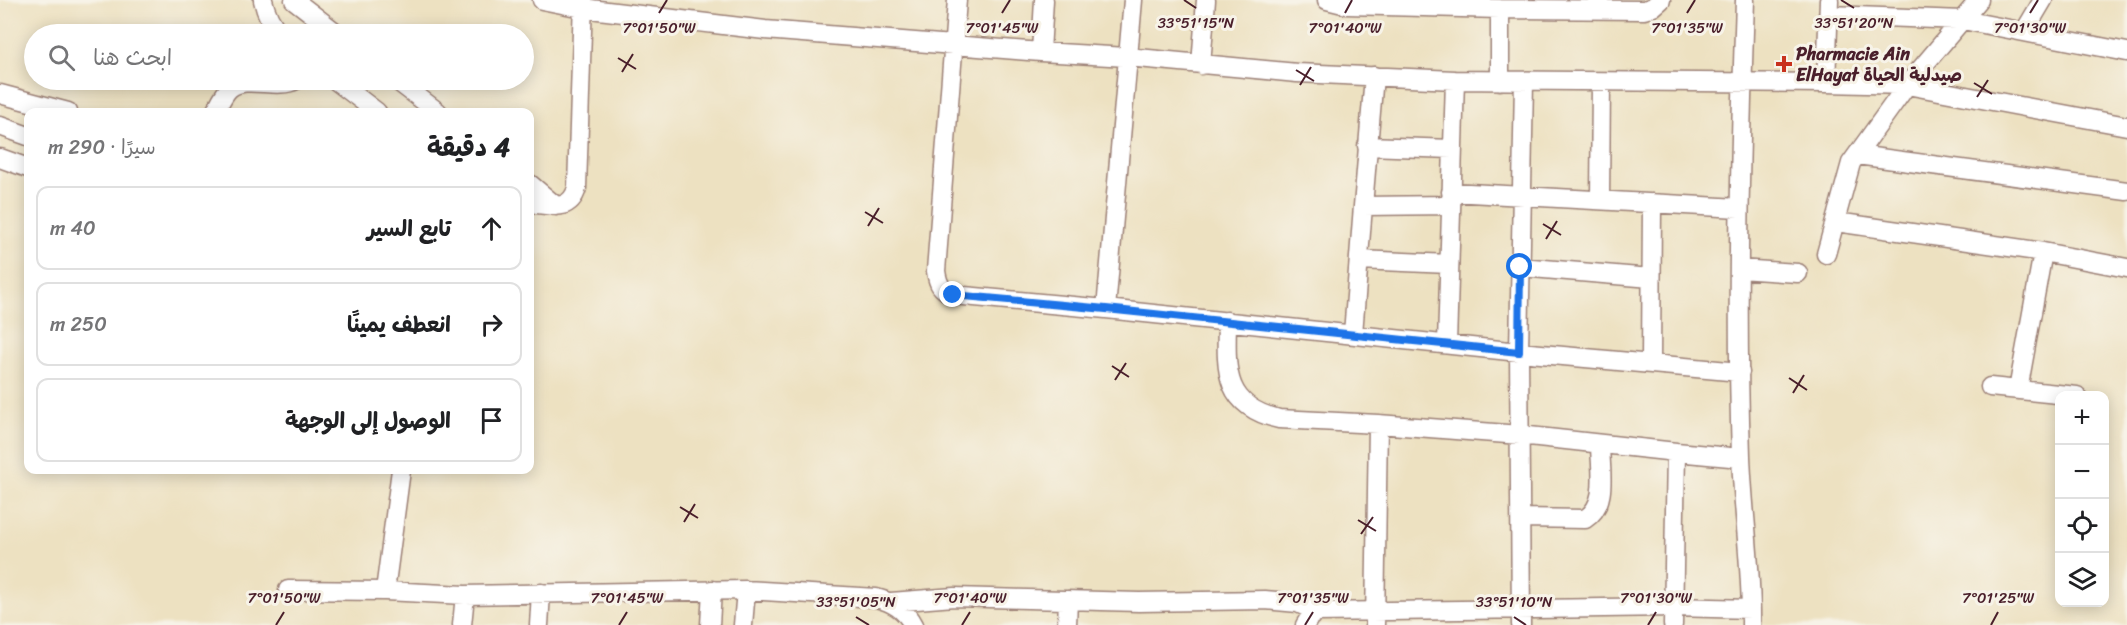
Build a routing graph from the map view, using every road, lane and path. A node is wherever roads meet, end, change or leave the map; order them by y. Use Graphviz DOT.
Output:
graph roads {
  1 [pos="263,0"];
  2 [pos="294,0"];
  3 [pos="542,0"];
  4 [pos="957,0"];
  5 [pos="1044,0"];
  6 [pos="1132,0"];
  7 [pos="1206,0"];
  8 [pos="1661,0"];
  9 [pos="1745,0"];
  10 [pos="1979,0"];
  11 [pos="2043,0"];
  12 [pos="1331,1"];
  13 [pos="583,4"];
  14 [pos="1533,5"];
  15 [pos="1597,5"];
  16 [pos="1828,8"];
  17 [pos="1500,9"];
  18 [pos="1963,20"];
  19 [pos="272,24"];
  20 [pos="325,24"];
  21 [pos="2024,32"];
  22 [pos="954,45"];
  23 [pos="1041,52"];
  24 [pos="2127,52"];
  25 [pos="1127,57"];
  26 [pos="1201,64"];
  27 [pos="1374,76"];
  28 [pos="1455,80"];
  29 [pos="1500,81"];
  30 [pos="1524,81"];
  31 [pos="1601,82"];
  32 [pos="1742,82"];
  33 [pos="1826,83"];
  34 [pos="1907,86"];
  35 [pos="228,90"];
  36 [pos="348,90"];
  37 [pos="409,90"];
  38 [pos="0,94"];
  39 [pos="53,108"];
  40 [pos="216,108"];
  41 [pos="372,108"];
  42 [pos="433,108"];
  43 [pos="0,126"];
  44 [pos="2127,126"];
  45 [pos="24,135"];
  46 [pos="1367,146"];
  47 [pos="1452,148"];
  48 [pos="1857,155"];
  49 [pos="0,158"];
  50 [pos="24,167"];
  51 [pos="534,187"];
  52 [pos="2127,191"];
  53 [pos="1522,195"];
  54 [pos="1451,199"];
  55 [pos="1600,200"];
  56 [pos="534,203"];
  57 [pos="1652,203"];
  58 [pos="557,206"];
  59 [pos="1363,206"];
  60 [pos="1738,208"];
  61 [pos="1836,222"];
  62 [pos="2043,252"];
  63 [pos="1826,254"];
  64 [pos="1359,260"];
  65 [pos="1449,264"];
  66 [pos="1520,267"];
  67 [pos="2127,268"];
  68 [pos="1739,269"];
  69 [pos="1798,273"];
  70 [pos="1651,278"];
  71 [pos="1106,309"];
  72 [pos="1227,321"];
  73 [pos="1353,334"];
  74 [pos="1447,344"];
  75 [pos="1519,352"];
  76 [pos="1651,364"];
  77 [pos="1740,372"];
  78 [pos="1990,387"];
  79 [pos="2018,390"];
  80 [pos="2055,394"];
  81 [pos="1378,424"];
  82 [pos="1520,435"];
  83 [pos="1600,444"];
  84 [pos="1676,452"];
  85 [pos="1741,458"];
  86 [pos="400,474"];
  87 [pos="1521,518"];
  88 [pos="288,590"];
  89 [pos="712,590"];
  90 [pos="746,590"];
  91 [pos="385,591"];
  92 [pos="541,593"];
  93 [pos="465,594"];
  94 [pos="1068,600"];
  95 [pos="891,602"];
  96 [pos="1673,616"];
  97 [pos="1521,617"];
  98 [pos="1627,617"];
  99 [pos="1751,617"];
  100 [pos="1375,618"];
  101 [pos="1444,618"];
  102 [pos="1311,619"];
  103 [pos="462,625"];
  104 [pos="539,625"];
  105 [pos="710,625"];
  106 [pos="743,625"];
  107 [pos="913,625"];
  108 [pos="1067,625"];
  1 -- 19 [label="street"];
  2 -- 20 [label="street"];
  3 -- 13 [label="street"];
  4 -- 22 [label="street"];
  5 -- 23 [label="street"];
  6 -- 25 [label="street"];
  7 -- 26 [label="street"];
  8 -- 15 [label="street"];
  9 -- 32 [label="street"];
  10 -- 18 [label="street"];
  11 -- 21 [label="street"];
  12 -- 17 [label="street"];
  13 -- 22 [label="street"];
  13 -- 58 [label="street"];
  14 -- 15 [label="street"];
  14 -- 17 [label="street"];
  16 -- 18 [label="street"];
  16 -- 33 [label="street"];
  17 -- 29 [label="street"];
  18 -- 21 [label="street"];
  18 -- 34 [label="street"];
  21 -- 24 [label="street"];
  22 -- 23 [label="street"];
  22 -- 71 [label="street"];
  23 -- 25 [label="street"];
  25 -- 26 [label="street"];
  25 -- 71 [label="street"];
  26 -- 27 [label="street"];
  27 -- 28 [label="street"];
  27 -- 46 [label="street"];
  28 -- 29 [label="street"];
  28 -- 47 [label="street"];
  29 -- 30 [label="street"];
  30 -- 31 [label="street"];
  30 -- 53 [label="street"];
  31 -- 32 [label="street"];
  31 -- 55 [label="street"];
  32 -- 33 [label="street"];
  32 -- 60 [label="street"];
  33 -- 34 [label="street"];
  34 -- 44 [label="street"];
  34 -- 48 [label="street"];
  35 -- 40 [label="street"];
  36 -- 41 [label="street"];
  37 -- 42 [label="street"];
  38 -- 39 [label="street"];
  43 -- 45 [label="street"];
  46 -- 47 [label="street"];
  46 -- 59 [label="street"];
  47 -- 54 [label="street"];
  48 -- 52 [label="street"];
  48 -- 61 [label="street"];
  49 -- 50 [label="street"];
  51 -- 58 [label="street"];
  53 -- 54 [label="street"];
  53 -- 55 [label="street"];
  53 -- 66 [label="street"];
  54 -- 59 [label="street"];
  54 -- 65 [label="street"];
  55 -- 57 [label="street"];
  56 -- 58 [label="street"];
  57 -- 60 [label="street"];
  57 -- 70 [label="street"];
  59 -- 64 [label="street"];
  60 -- 68 [label="street"];
  61 -- 62 [label="street"];
  61 -- 63 [label="street"];
  62 -- 67 [label="street"];
  62 -- 79 [label="street"];
  64 -- 65 [label="street"];
  64 -- 73 [label="street"];
  65 -- 74 [label="street"];
  66 -- 70 [label="street"];
  66 -- 75 [label="street"];
  68 -- 69 [label="street"];
  68 -- 77 [label="street"];
  70 -- 76 [label="street"];
  71 -- 72 [label="street"];
  72 -- 73 [label="street"];
  72 -- 81 [label="street"];
  73 -- 74 [label="street"];
  74 -- 75 [label="street"];
  75 -- 76 [label="street"];
  75 -- 82 [label="street"];
  76 -- 77 [label="street"];
  77 -- 85 [label="street"];
  78 -- 79 [label="street"];
  79 -- 80 [label="street"];
  81 -- 82 [label="street"];
  81 -- 100 [label="street"];
  82 -- 83 [label="street"];
  82 -- 87 [label="street"];
  83 -- 84 [label="street"];
  83 -- 87 [label="street"];
  84 -- 85 [label="street"];
  84 -- 96 [label="street"];
  85 -- 99 [label="street"];
  86 -- 91 [label="street"];
  87 -- 97 [label="street"];
  88 -- 91 [label="street"];
  89 -- 90 [label="street"];
  89 -- 92 [label="street"];
  89 -- 105 [label="street"];
  90 -- 95 [label="street"];
  90 -- 106 [label="street"];
  91 -- 93 [label="street"];
  92 -- 93 [label="street"];
  92 -- 104 [label="street"];
  93 -- 103 [label="street"];
  94 -- 95 [label="street"];
  94 -- 102 [label="street"];
  94 -- 108 [label="street"];
  95 -- 107 [label="street"];
  96 -- 98 [label="street"];
  96 -- 99 [label="street"];
  97 -- 98 [label="street"];
  97 -- 101 [label="street"];
  100 -- 101 [label="street"];
  100 -- 102 [label="street"];
}
